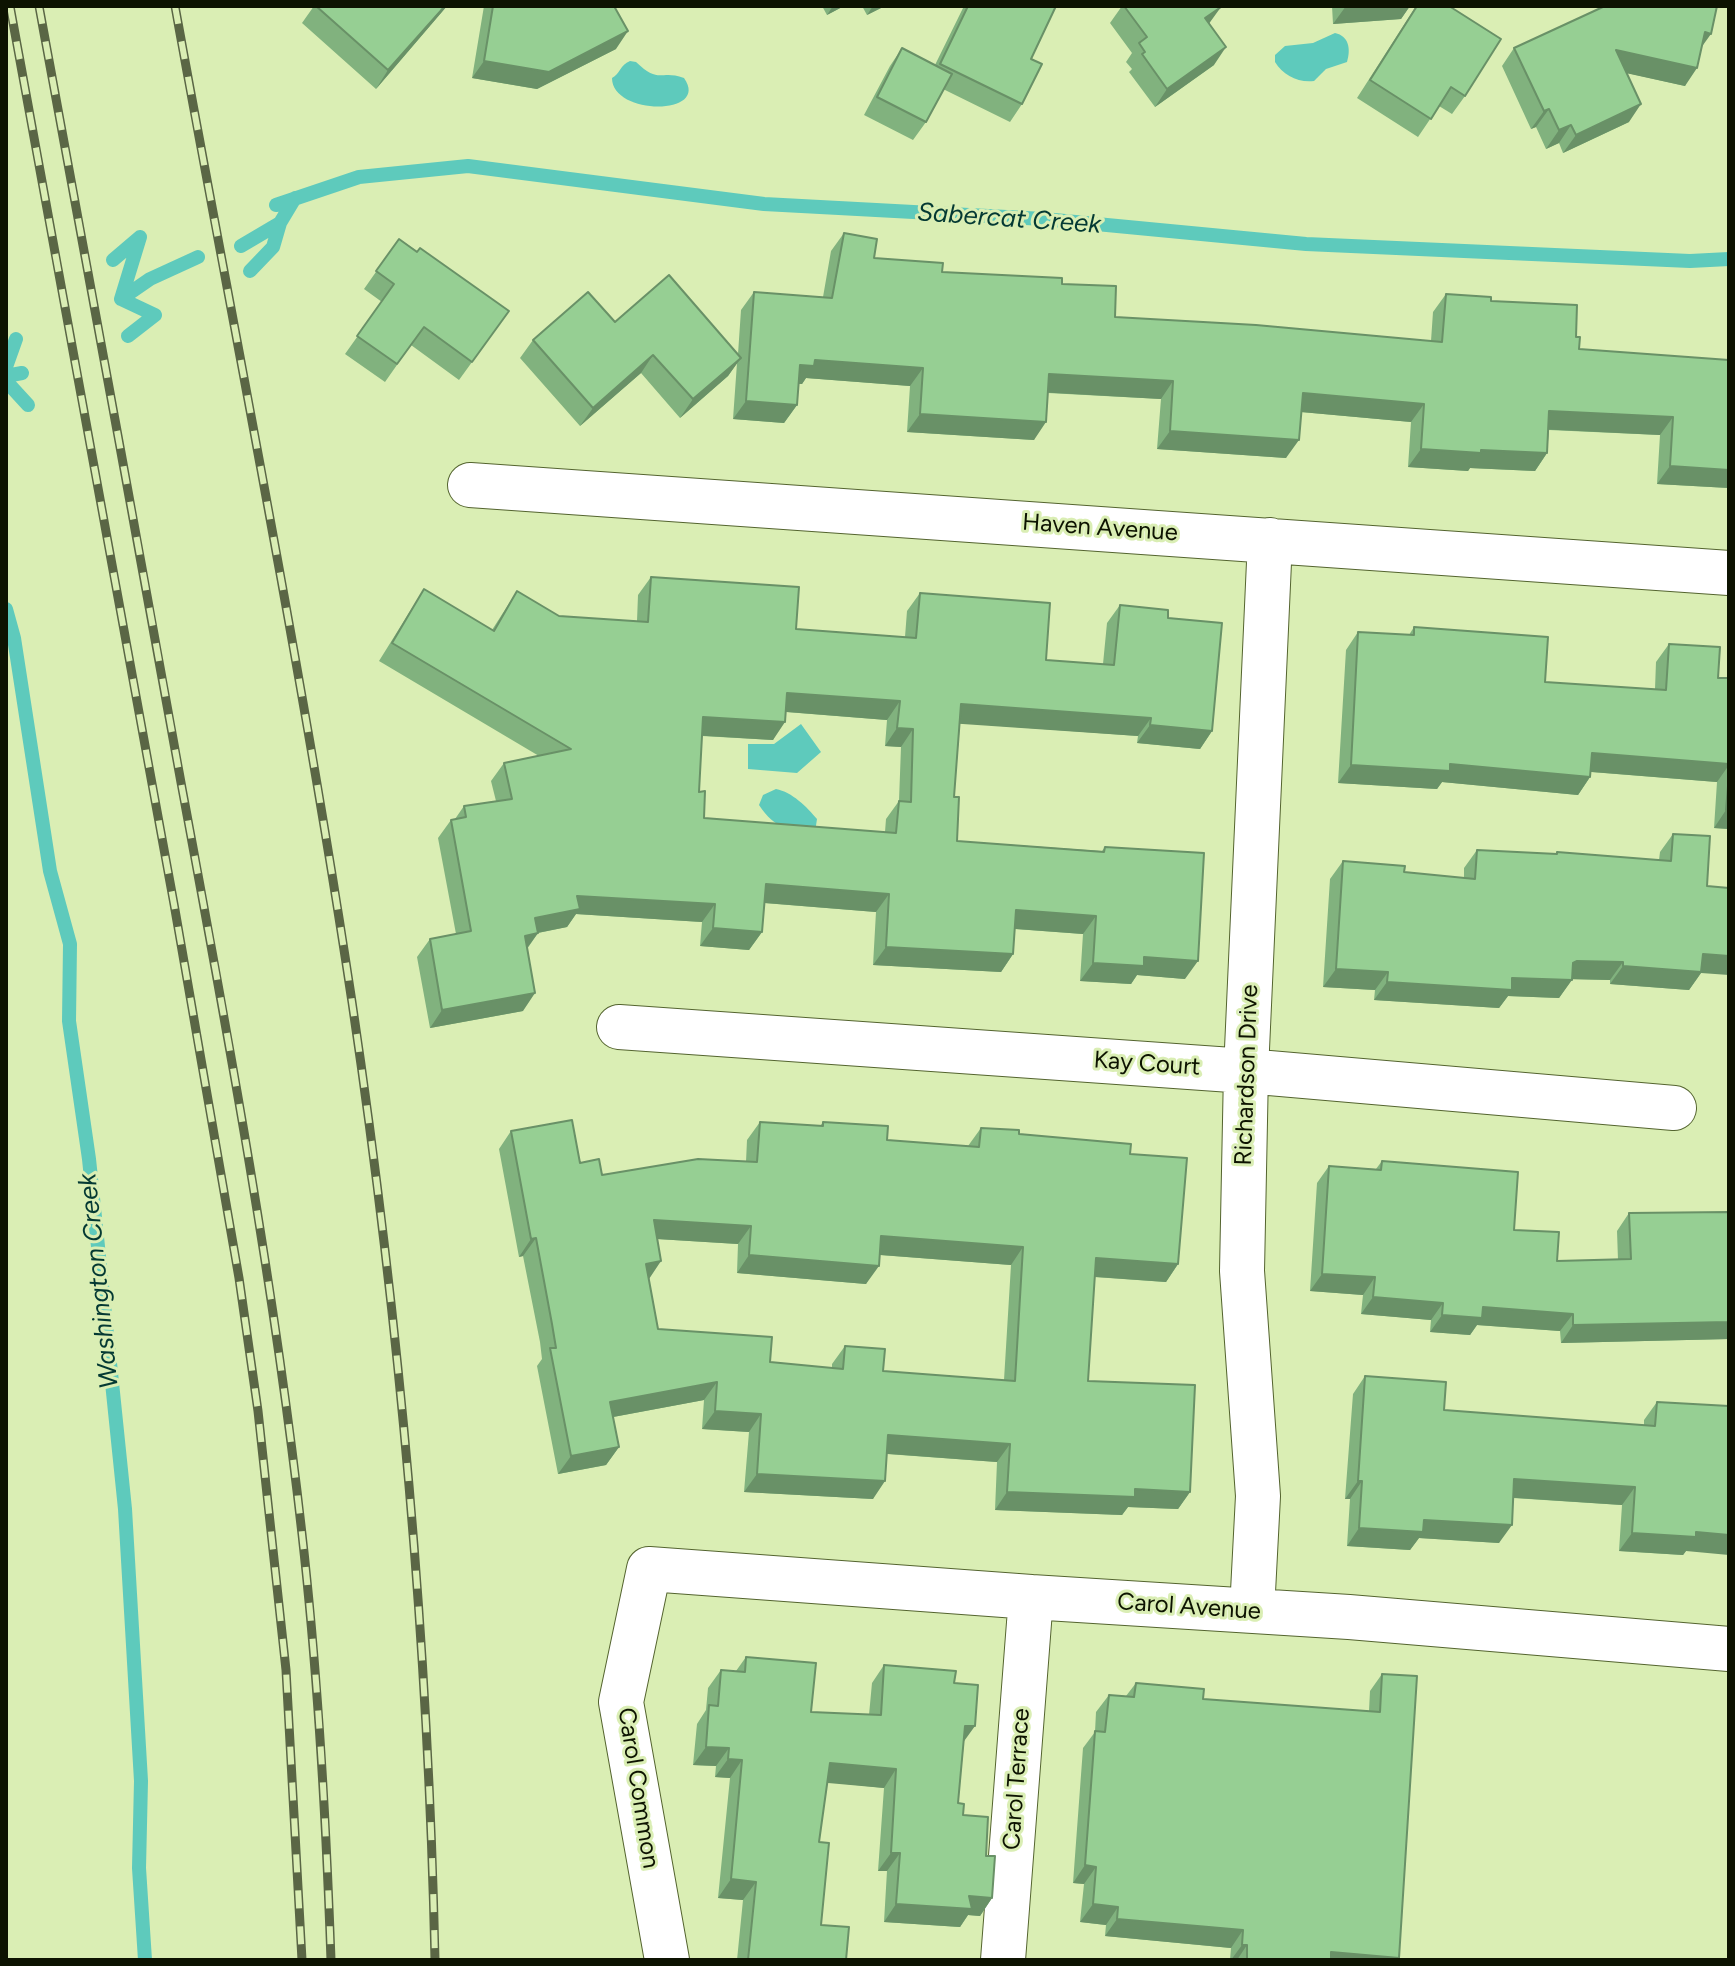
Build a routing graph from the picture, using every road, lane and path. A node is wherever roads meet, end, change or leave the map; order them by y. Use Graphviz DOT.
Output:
graph roads {
  1 [pos="470,485"];
  2 [pos="1270,540"];
  3 [pos="1729,573"];
  4 [pos="619,1027"];
  5 [pos="1246,1071"];
  6 [pos="1674,1108"];
  7 [pos="649,1569"];
  8 [pos="1031,1597"];
  9 [pos="1252,1611"];
  10 [pos="1729,1649"];
  11 [pos="667,1960"];
  12 [pos="1003,1960"];
  1 -- 2 [label="street, Haven Avenue"];
  2 -- 3 [label="street, Haven Avenue"];
  2 -- 5 [label="street, Richardson Drive"];
  4 -- 5 [label="street, Kay Court"];
  5 -- 6 [label="street, Kay Court"];
  5 -- 9 [label="street, Richardson Drive"];
  7 -- 8 [label="street, Carol Avenue"];
  7 -- 11 [label="street, Carol Common"];
  8 -- 9 [label="street, Carol Avenue"];
  8 -- 12 [label="street, Carol Terrace"];
  9 -- 10 [label="street, Carol Avenue"];
}
